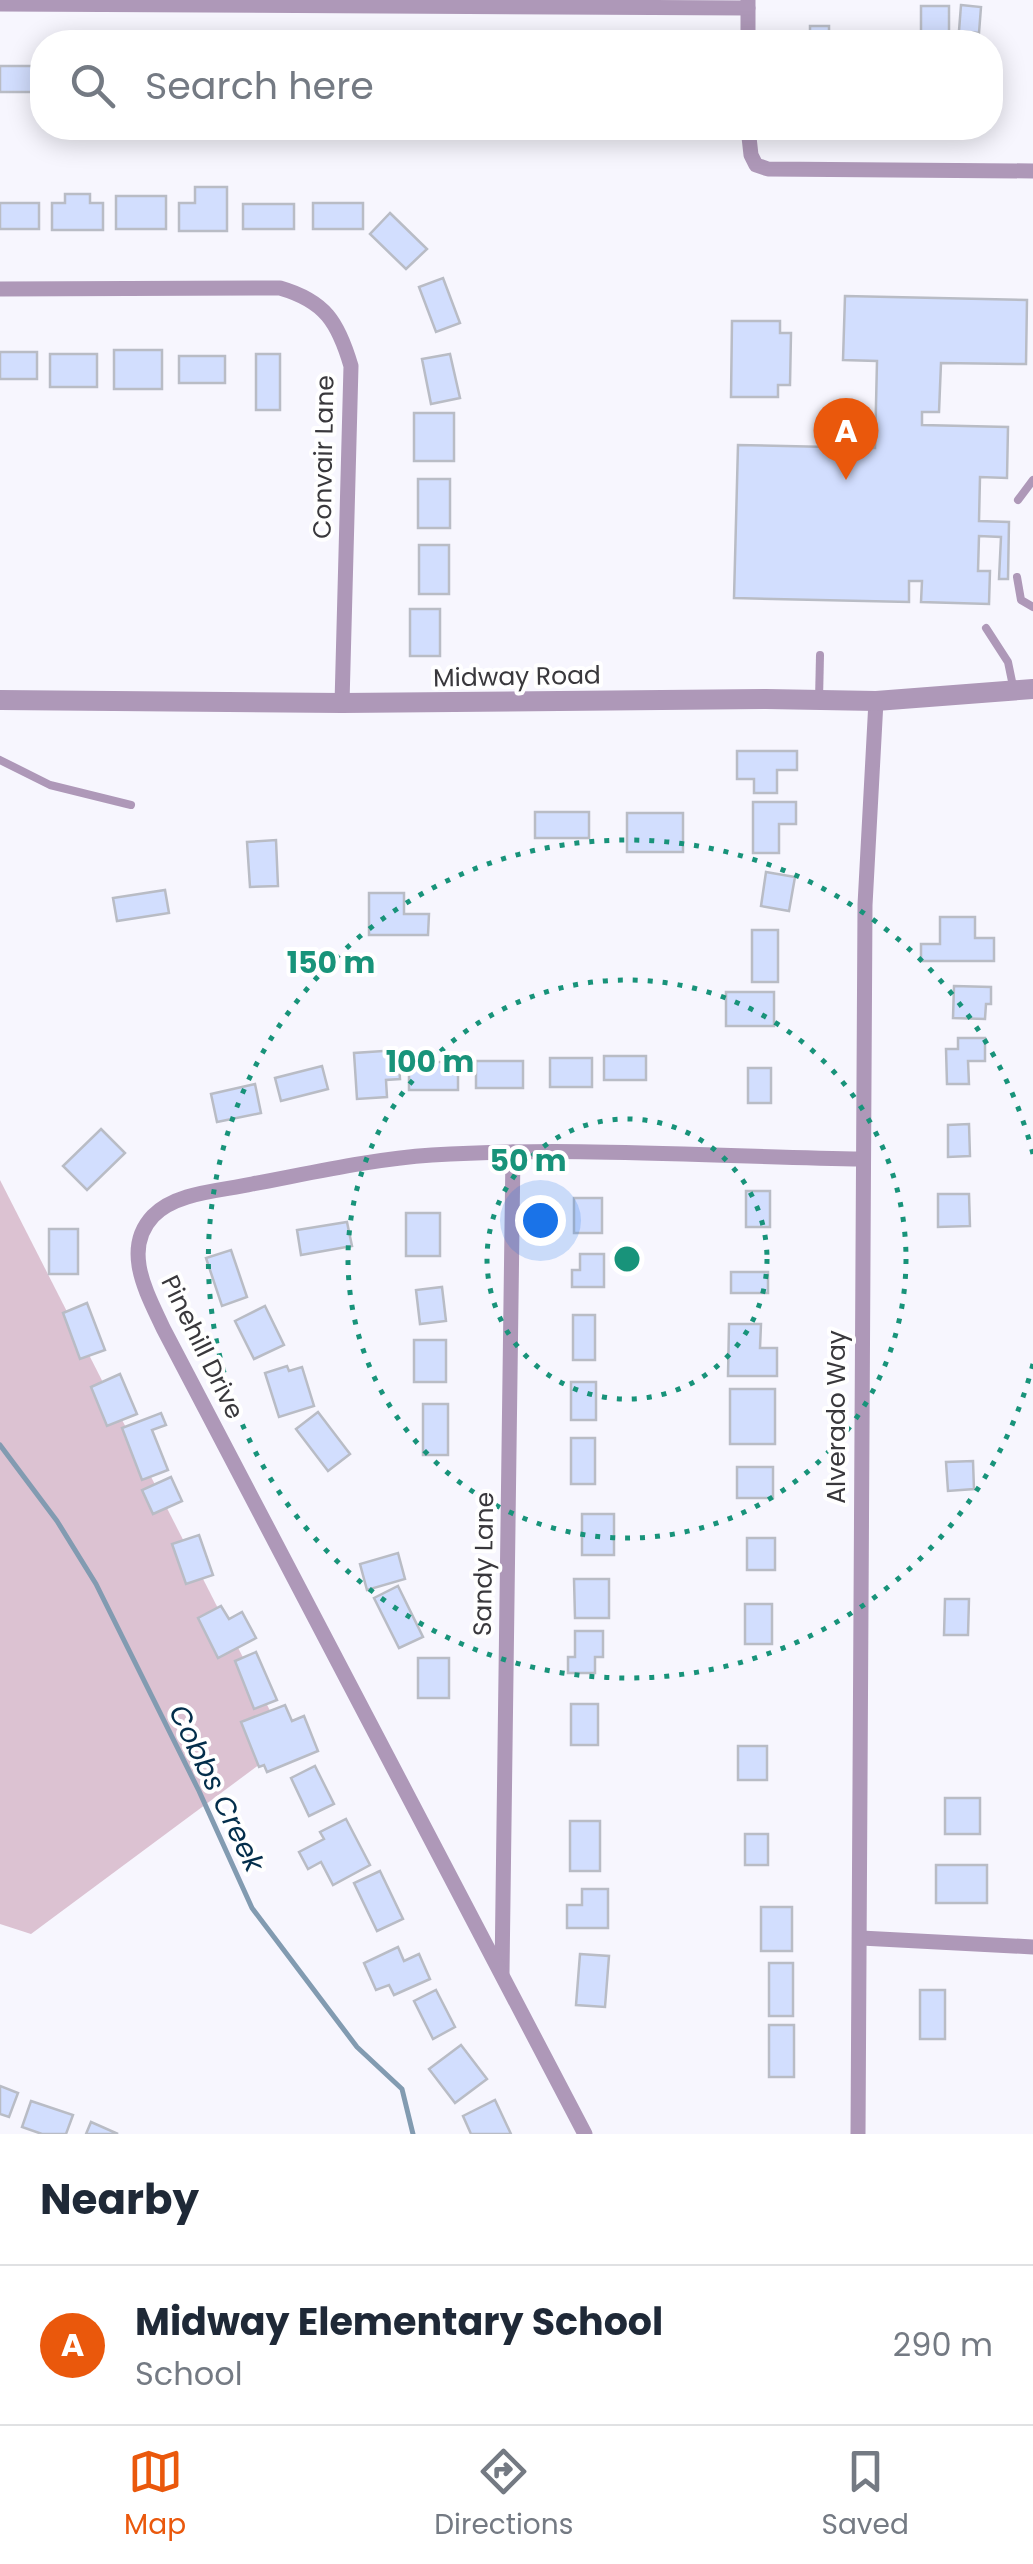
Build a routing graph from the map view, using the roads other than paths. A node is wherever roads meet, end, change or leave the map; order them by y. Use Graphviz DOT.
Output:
graph roads {
  1 [pos="0,4"];
  2 [pos="748,4"];
  3 [pos="748,30"];
  4 [pos="749,140"];
  5 [pos="1033,170"];
  6 [pos="0,289"];
  7 [pos="1033,480"];
  8 [pos="1018,500"];
  9 [pos="1017,577"];
  10 [pos="1033,607"];
  11 [pos="986,628"];
  12 [pos="820,655"];
  13 [pos="1024,690"];
  14 [pos="0,700"];
  15 [pos="819,700"];
  16 [pos="876,702"];
  17 [pos="342,703"];
  18 [pos="0,760"];
  19 [pos="131,805"];
  20 [pos="513,1152"];
  21 [pos="863,1160"];
  22 [pos="861,1938"];
  23 [pos="1033,1947"];
  24 [pos="502,1976"];
  25 [pos="585,2134"];
  26 [pos="858,2134"];
  1 -- 2 [label="street"];
  2 -- 3 [label="street"];
  4 -- 5 [label="street"];
  6 -- 17 [label="street, Convair Lane"];
  7 -- 8 [label="lane"];
  9 -- 10 [label="lane"];
  11 -- 13 [label="lane"];
  12 -- 15 [label="lane"];
  13 -- 16 [label="street, Midway Road"];
  14 -- 17 [label="street, Midway Road"];
  15 -- 16 [label="street, Midway Road"];
  15 -- 17 [label="street, Midway Road"];
  16 -- 21 [label="street, Alverado Way"];
  18 -- 19 [label="lane"];
  20 -- 21 [label="street, Pinehill Drive"];
  20 -- 24 [label="street, Sandy Lane"];
  20 -- 24 [label="street, Pinehill Drive"];
  21 -- 22 [label="street, Alverado Way"];
  22 -- 23 [label="street"];
  22 -- 26 [label="street, Alverado Way"];
  24 -- 25 [label="street, Pinehill Drive"];
}
